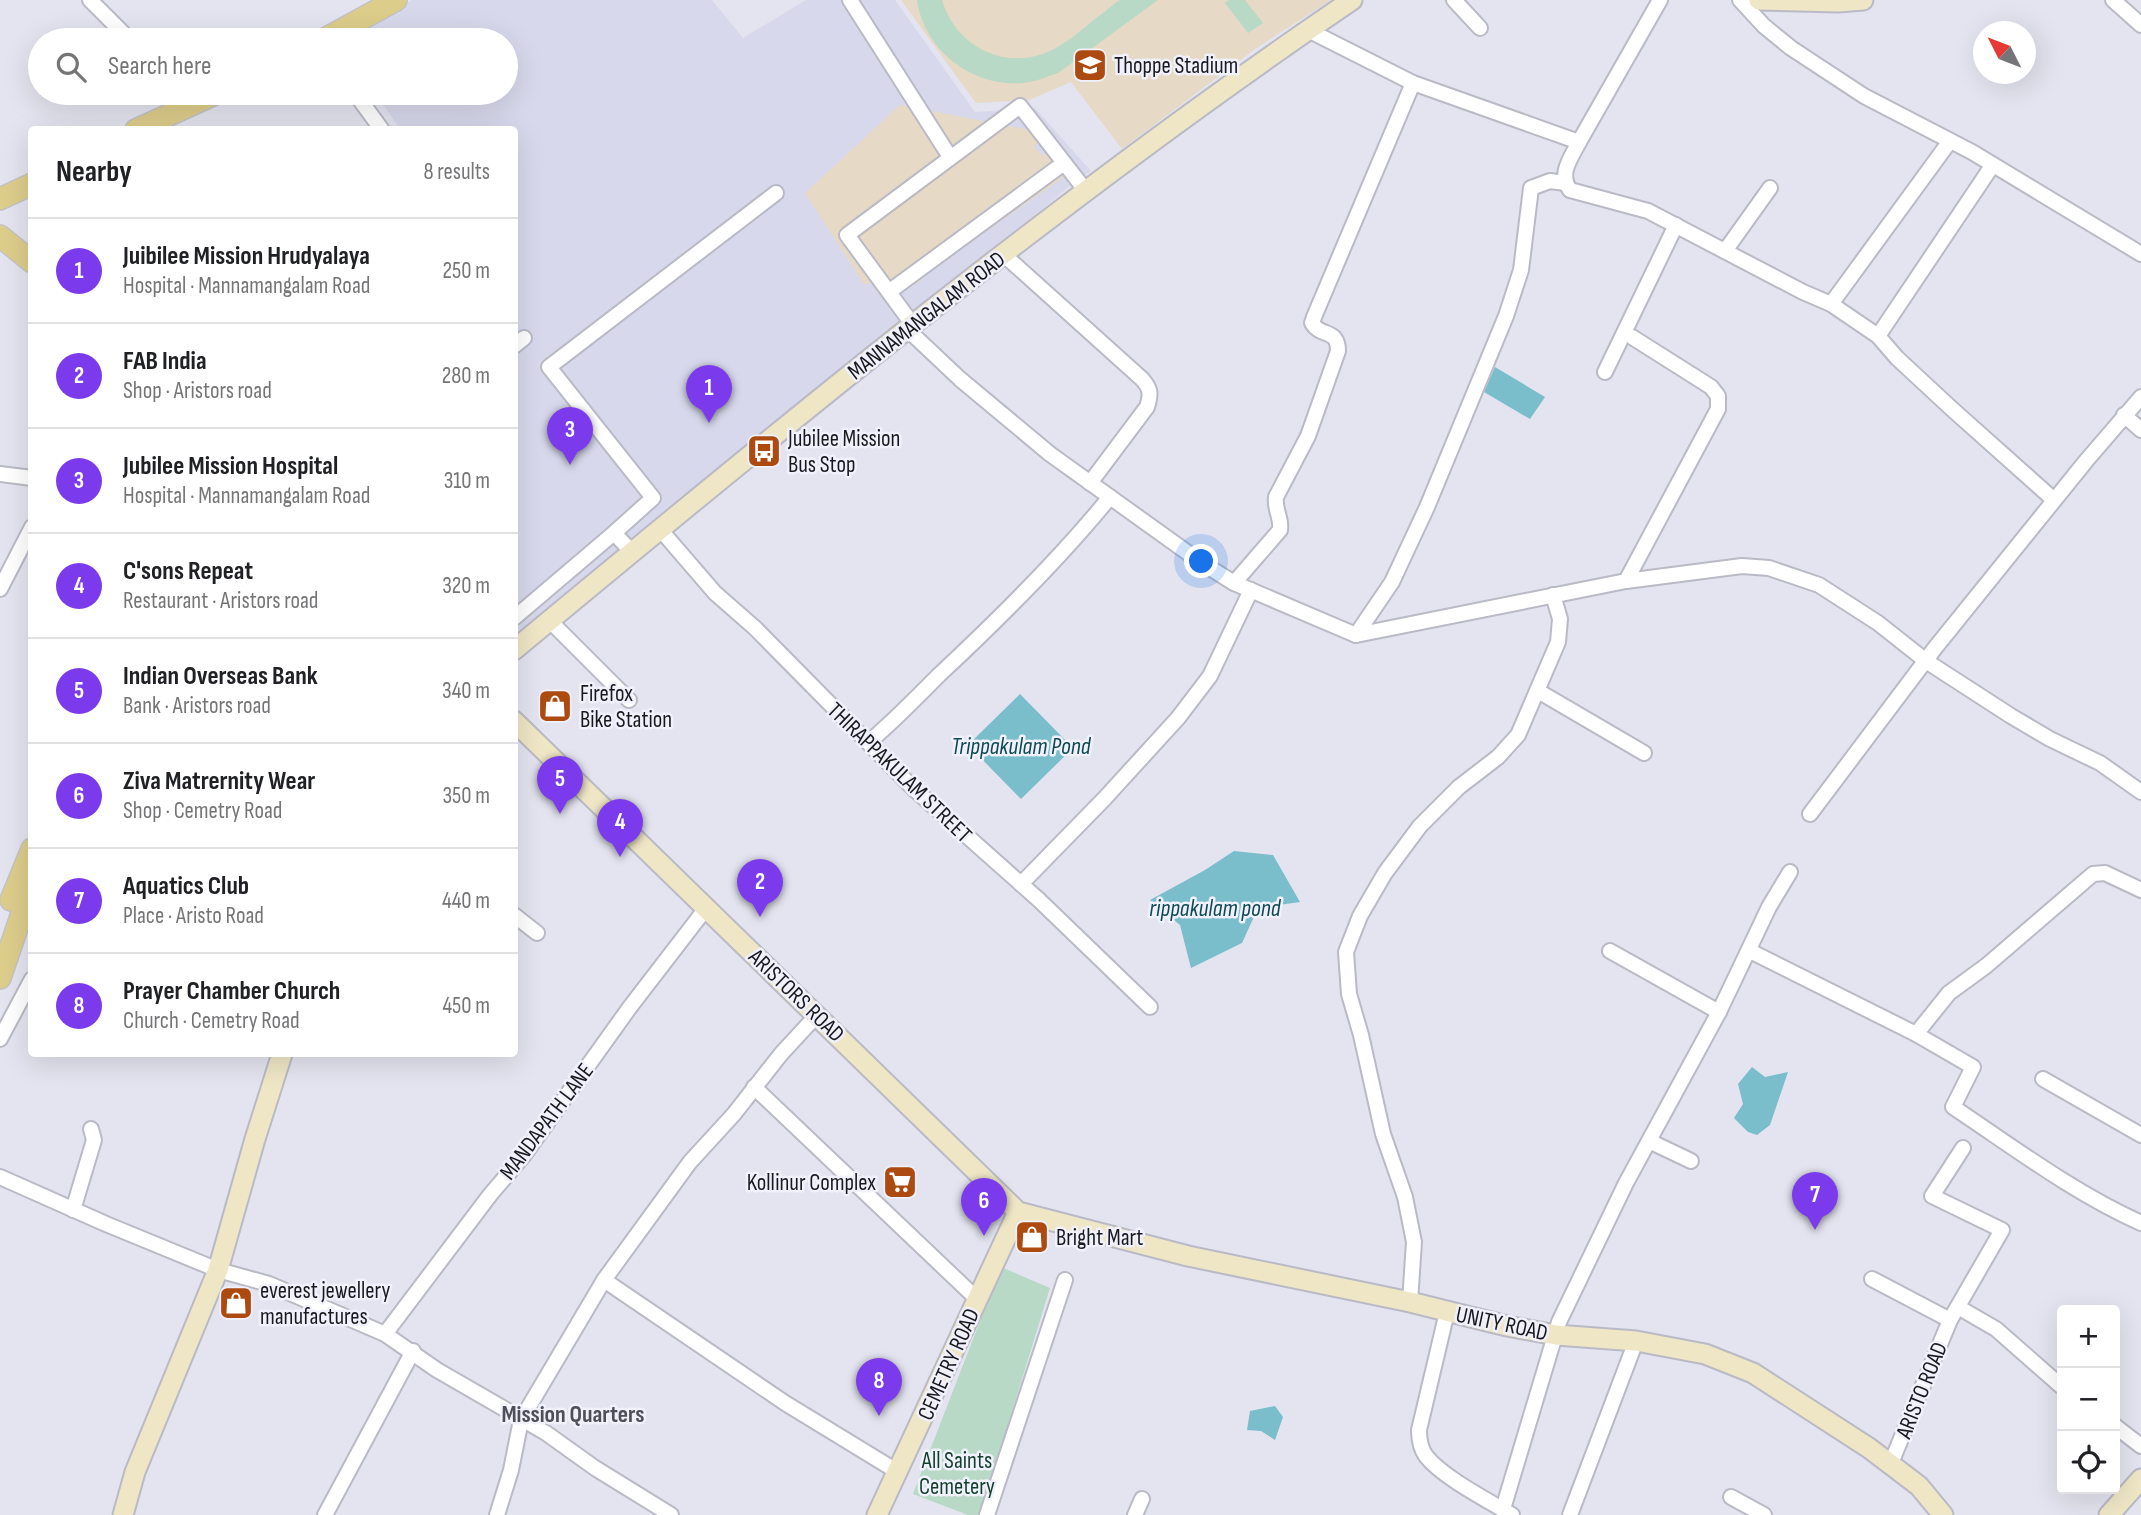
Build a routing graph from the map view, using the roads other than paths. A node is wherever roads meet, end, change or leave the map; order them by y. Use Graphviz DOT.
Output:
graph roads {
  1 [pos="90,0"];
  2 [pos="396,0"];
  3 [pos="850,0"];
  4 [pos="1352,0"];
  5 [pos="1454,0"];
  6 [pos="1660,0"];
  7 [pos="1740,0"];
  8 [pos="1759,0"];
  9 [pos="1863,0"];
  10 [pos="2113,0"];
  11 [pos="2141,26"];
  12 [pos="118,28"];
  13 [pos="345,28"];
  14 [pos="1480,28"];
  15 [pos="1308,30"];
  16 [pos="1413,83"];
  17 [pos="168,105"];
  18 [pos="364,105"];
  19 [pos="141,126"];
  20 [pos="379,126"];
  21 [pos="1950,141"];
  22 [pos="1578,142"];
  23 [pos="950,157"];
  24 [pos="1064,163"];
  25 [pos="1992,166"];
  26 [pos="28,171"];
  27 [pos="0,183"];
  28 [pos="1565,183"];
  29 [pos="28,186"];
  30 [pos="1770,188"];
  31 [pos="1086,191"];
  32 [pos="776,193"];
  33 [pos="0,199"];
  34 [pos="0,222"];
  35 [pos="1676,225"];
  36 [pos="0,236"];
  37 [pos="28,245"];
  38 [pos="1725,251"];
  39 [pos="1003,254"];
  40 [pos="2141,254"];
  41 [pos="28,259"];
  42 [pos="890,291"];
  43 [pos="1831,304"];
  44 [pos="910,327"];
  45 [pos="1878,336"];
  46 [pos="1632,337"];
  47 [pos="1605,372"];
  48 [pos="2141,397"];
  49 [pos="2124,415"];
  50 [pos="2141,430"];
  51 [pos="0,474"];
  52 [pos="28,478"];
  53 [pos="1090,483"];
  54 [pos="1110,497"];
  55 [pos="2054,500"];
  56 [pos="659,528"];
  57 [pos="614,533"];
  58 [pos="28,535"];
  59 [pos="632,552"];
  60 [pos="1626,581"];
  61 [pos="1234,583"];
  62 [pos="0,589"];
  63 [pos="1251,590"];
  64 [pos="1553,595"];
  65 [pos="518,615"];
  66 [pos="550,621"];
  67 [pos="1356,635"];
  68 [pos="518,647"];
  69 [pos="1926,661"];
  70 [pos="1538,691"];
  71 [pos="629,701"];
  72 [pos="518,725"];
  73 [pos="869,742"];
  74 [pos="1644,753"];
  75 [pos="2141,792"];
  76 [pos="1810,814"];
  77 [pos="28,859"];
  78 [pos="1790,872"];
  79 [pos="1021,884"];
  80 [pos="2141,890"];
  81 [pos="28,896"];
  82 [pos="707,907"];
  83 [pos="518,918"];
  84 [pos="0,932"];
  85 [pos="537,933"];
  86 [pos="1610,951"];
  87 [pos="1750,951"];
  88 [pos="0,978"];
  89 [pos="28,986"];
  90 [pos="1150,1007"];
  91 [pos="1719,1012"];
  92 [pos="817,1014"];
  93 [pos="1916,1034"];
  94 [pos="0,1039"];
  95 [pos="281,1057"];
  96 [pos="2043,1079"];
  97 [pos="754,1087"];
  98 [pos="91,1129"];
  99 [pos="2141,1135"];
  100 [pos="1649,1141"];
  101 [pos="1963,1148"];
  102 [pos="1691,1161"];
  103 [pos="0,1177"];
  104 [pos="73,1210"];
  105 [pos="1018,1212"];
  106 [pos="2141,1223"];
  107 [pos="218,1270"];
  108 [pos="1872,1279"];
  109 [pos="604,1280"];
  110 [pos="1065,1280"];
  111 [pos="977,1299"];
  112 [pos="1410,1302"];
  113 [pos="1958,1307"];
  114 [pos="1447,1311"];
  115 [pos="1950,1320"];
  116 [pos="384,1334"];
  117 [pos="1556,1335"];
  118 [pos="1636,1341"];
  119 [pos="412,1351"];
  120 [pos="2057,1383"];
  121 [pos="521,1420"];
  122 [pos="2120,1430"];
  123 [pos="2141,1446"];
  124 [pos="1891,1463"];
  125 [pos="898,1472"];
  126 [pos="2139,1484"];
  127 [pos="1731,1497"];
  128 [pos="1142,1499"];
  129 [pos="1508,1512"];
  130 [pos="123,1515"];
  131 [pos="326,1515"];
  132 [pos="496,1515"];
  133 [pos="671,1515"];
  134 [pos="877,1515"];
  135 [pos="987,1515"];
  136 [pos="1135,1515"];
  137 [pos="1570,1515"];
  138 [pos="1764,1515"];
  139 [pos="1943,1515"];
  140 [pos="2109,1515"];
  1 -- 12 [label="street"];
  2 -- 13 [label="main road"];
  3 -- 23 [label="street"];
  4 -- 15 [label="street, MANNAMANGALAM ROAD"];
  5 -- 14 [label="street"];
  6 -- 22 [label="street"];
  7 -- 21 [label="street"];
  8 -- 9 [label="street"];
  10 -- 11 [label="street"];
  15 -- 16 [label="street"];
  15 -- 31 [label="street, MANNAMANGALAM ROAD"];
  16 -- 22 [label="street"];
  16 -- 61 [label="street"];
  17 -- 19 [label="main road"];
  18 -- 20 [label="street"];
  21 -- 25 [label="street"];
  21 -- 43 [label="street"];
  22 -- 28 [label="street"];
  23 -- 24 [label="street"];
  23 -- 42 [label="street"];
  24 -- 31 [label="street"];
  24 -- 42 [label="street"];
  25 -- 40 [label="street"];
  25 -- 45 [label="street"];
  26 -- 27 [label="main road"];
  28 -- 35 [label="street"];
  28 -- 67 [label="street"];
  29 -- 33 [label="main road"];
  30 -- 38 [label="street"];
  31 -- 39 [label="street, MANNAMANGALAM ROAD"];
  32 -- 57 [label="street"];
  34 -- 37 [label="main road"];
  35 -- 38 [label="street"];
  35 -- 47 [label="street"];
  36 -- 41 [label="main road"];
  38 -- 43 [label="street"];
  39 -- 44 [label="street, MANNAMANGALAM ROAD"];
  39 -- 53 [label="street"];
  42 -- 44 [label="street"];
  43 -- 45 [label="street"];
  44 -- 53 [label="street"];
  44 -- 56 [label="street, MANNAMANGALAM ROAD"];
  45 -- 55 [label="street"];
  46 -- 60 [label="street"];
  48 -- 49 [label="street"];
  49 -- 50 [label="street"];
  49 -- 55 [label="street"];
  51 -- 52 [label="street"];
  53 -- 54 [label="street"];
  54 -- 61 [label="street"];
  54 -- 73 [label="street"];
  55 -- 69 [label="street"];
  56 -- 59 [label="street, MANNAMANGALAM ROAD"];
  56 -- 73 [label="street, THIRAPPAKULAM STREET"];
  57 -- 59 [label="street"];
  57 -- 65 [label="street"];
  58 -- 62 [label="street"];
  59 -- 66 [label="street, MANNAMANGALAM ROAD"];
  60 -- 64 [label="street"];
  60 -- 69 [label="street"];
  61 -- 63 [label="street"];
  63 -- 67 [label="street"];
  63 -- 79 [label="street"];
  64 -- 67 [label="street"];
  64 -- 70 [label="street"];
  66 -- 68 [label="street, MANNAMANGALAM ROAD"];
  66 -- 71 [label="street"];
  69 -- 75 [label="street"];
  69 -- 76 [label="street"];
  70 -- 74 [label="street"];
  70 -- 112 [label="street"];
  72 -- 82 [label="street, ARISTORS ROAD"];
  73 -- 79 [label="street, THIRAPPAKULAM STREET"];
  77 -- 84 [label="main road"];
  78 -- 87 [label="street"];
  79 -- 90 [label="street, THIRAPPAKULAM STREET"];
  80 -- 93 [label="street"];
  81 -- 88 [label="main road"];
  82 -- 92 [label="street, ARISTORS ROAD"];
  82 -- 116 [label="street, MANDAPATH LANE"];
  83 -- 85 [label="street"];
  86 -- 91 [label="street"];
  87 -- 91 [label="street"];
  87 -- 93 [label="street"];
  89 -- 94 [label="street"];
  91 -- 100 [label="street"];
  92 -- 97 [label="street"];
  92 -- 105 [label="street, ARISTORS ROAD"];
  93 -- 106 [label="street"];
  95 -- 107 [label="street"];
  96 -- 99 [label="street"];
  97 -- 109 [label="street"];
  97 -- 111 [label="street"];
  98 -- 104 [label="street"];
  100 -- 102 [label="street"];
  100 -- 117 [label="street"];
  101 -- 113 [label="street"];
  103 -- 104 [label="street"];
  104 -- 107 [label="street"];
  105 -- 111 [label="street, CEMETRY ROAD"];
  105 -- 112 [label="street, UNITY ROAD"];
  107 -- 116 [label="street"];
  107 -- 130 [label="street"];
  108 -- 115 [label="street, ARISTO ROAD"];
  109 -- 121 [label="street"];
  109 -- 125 [label="street"];
  110 -- 135 [label="street"];
  111 -- 125 [label="street, CEMETRY ROAD"];
  112 -- 114 [label="street, UNITY ROAD"];
  113 -- 115 [label="street"];
  113 -- 120 [label="street"];
  114 -- 117 [label="street, UNITY ROAD"];
  114 -- 129 [label="street"];
  115 -- 124 [label="street, ARISTO ROAD"];
  116 -- 119 [label="street"];
  117 -- 118 [label="street, UNITY ROAD"];
  117 -- 129 [label="street"];
  118 -- 124 [label="street, UNITY ROAD"];
  118 -- 137 [label="street"];
  119 -- 121 [label="street"];
  119 -- 131 [label="street"];
  121 -- 132 [label="street"];
  121 -- 133 [label="street"];
  122 -- 123 [label="street"];
  124 -- 139 [label="street, UNITY ROAD"];
  125 -- 134 [label="street, CEMETRY ROAD"];
  126 -- 140 [label="street"];
  127 -- 138 [label="street"];
  128 -- 136 [label="street"];
}
